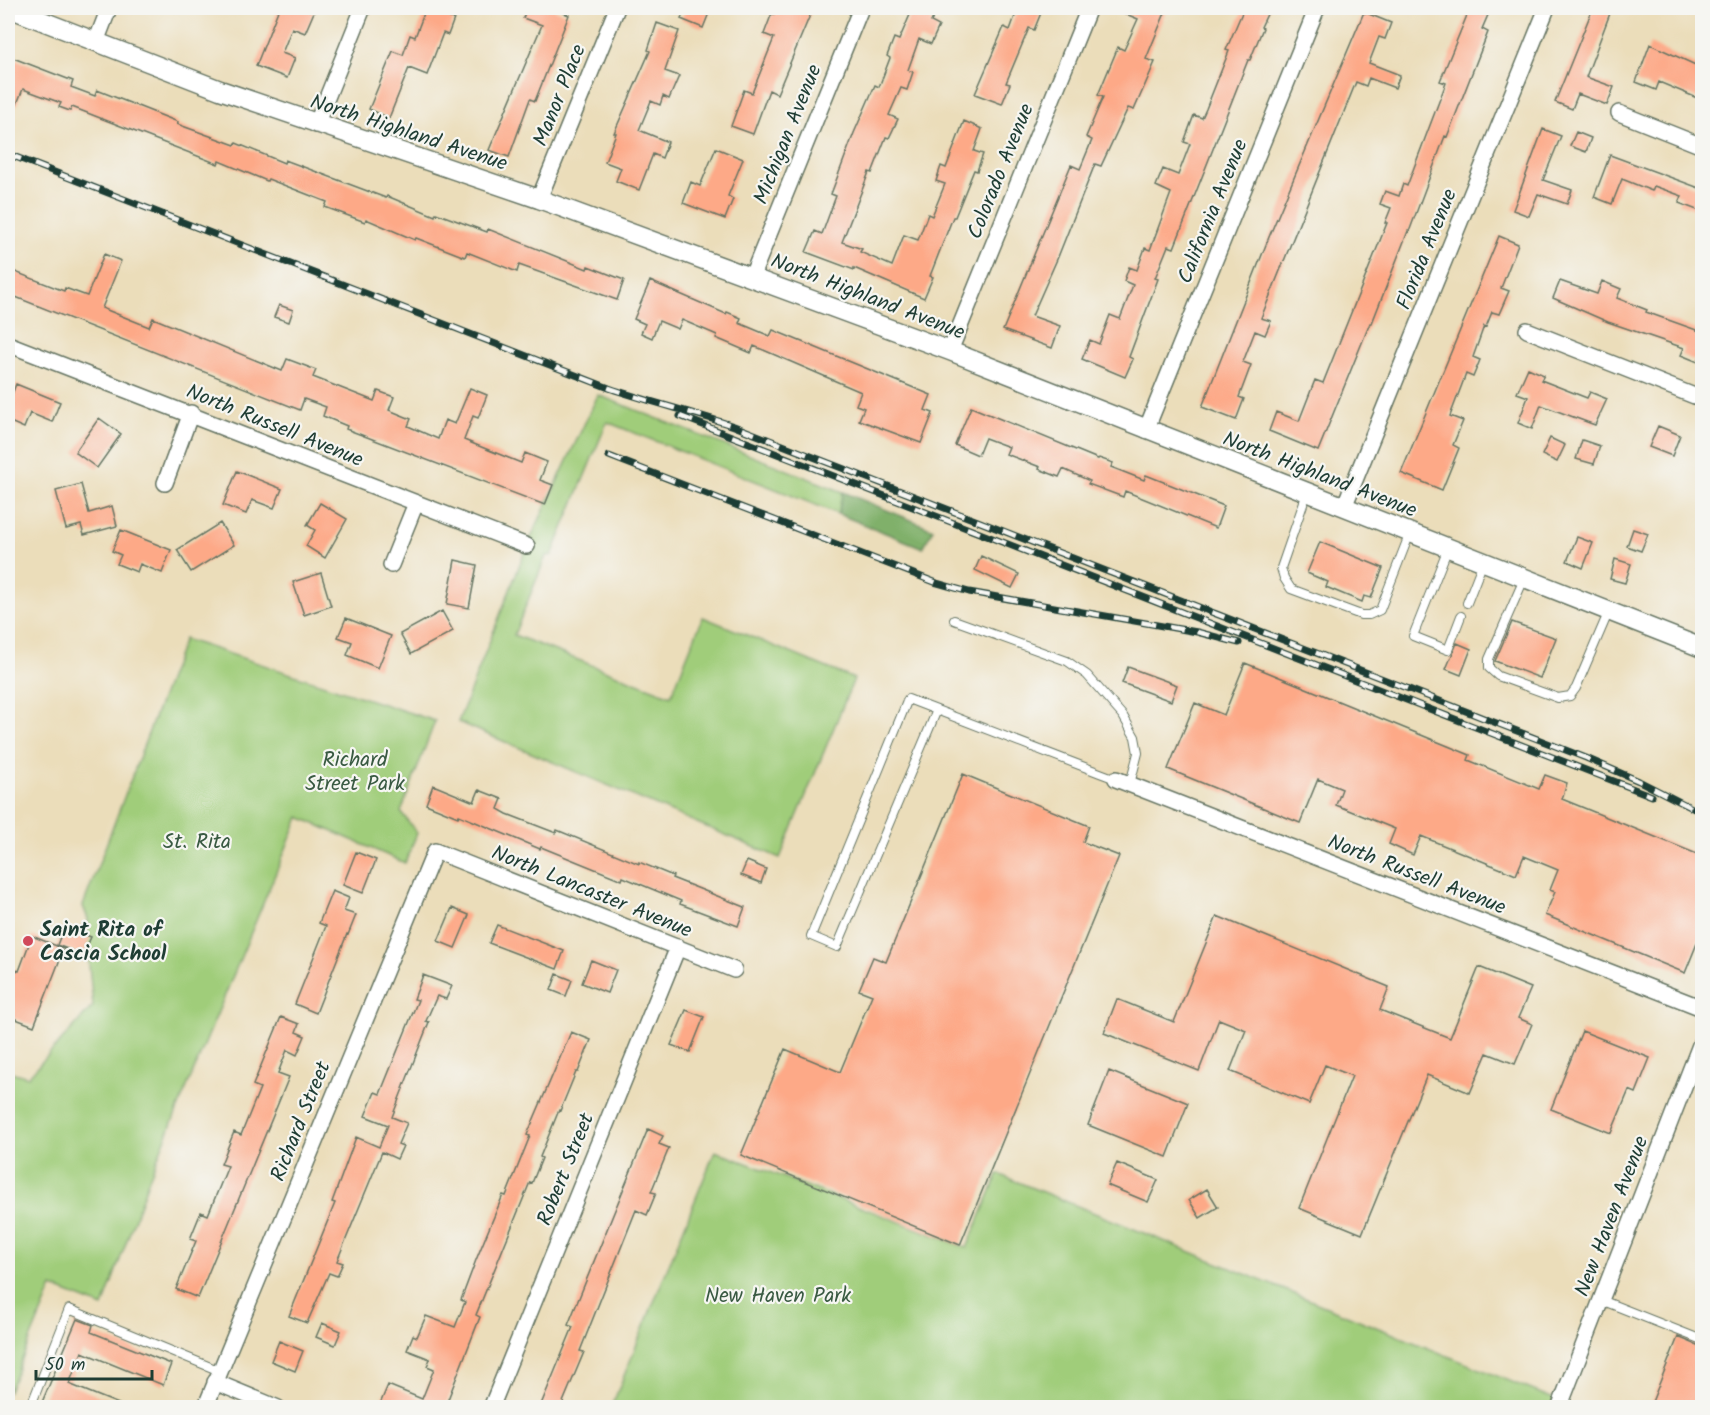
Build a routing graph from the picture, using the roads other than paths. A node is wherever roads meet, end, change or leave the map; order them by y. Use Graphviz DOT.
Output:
graph roads {
  1 [pos="9,8"];
  2 [pos="109,8"];
  3 [pos="363,8"];
  4 [pos="617,8"];
  5 [pos="861,8"];
  6 [pos="1089,8"];
  7 [pos="1317,8"];
  8 [pos="1547,8"];
  9 [pos="96,42"];
  10 [pos="1618,113"];
  11 [pos="316,124"];
  12 [pos="1702,146"];
  13 [pos="539,199"];
  14 [pos="752,276"];
  15 [pos="1527,330"];
  16 [pos="8,344"];
  17 [pos="950,351"];
  18 [pos="1702,399"];
  19 [pos="191,413"];
  20 [pos="1146,430"];
  21 [pos="165,483"];
  22 [pos="1307,493"];
  23 [pos="416,503"];
  24 [pos="1344,507"];
  25 [pos="1411,533"];
  26 [pos="527,546"];
  27 [pos="1448,548"];
  28 [pos="1483,562"];
  29 [pos="391,565"];
  30 [pos="1525,578"];
  31 [pos="1467,603"];
  32 [pos="1609,611"];
  33 [pos="1461,616"];
  34 [pos="954,620"];
  35 [pos="1702,648"];
  36 [pos="937,710"];
  37 [pos="1123,782"];
  38 [pos="435,851"];
  39 [pos="678,947"];
  40 [pos="734,970"];
  41 [pos="1702,1008"];
  42 [pos="1702,1040"];
  43 [pos="1601,1300"];
  44 [pos="1702,1340"];
  45 [pos="218,1376"];
  46 [pos="30,1407"];
  47 [pos="205,1407"];
  48 [pos="278,1407"];
  49 [pos="491,1407"];
  50 [pos="1559,1407"];
  1 -- 9 [label="street, North Highland Avenue"];
  2 -- 9 [label="street"];
  3 -- 11 [label="street"];
  4 -- 13 [label="street, Manor Place"];
  5 -- 14 [label="street, Michigan Avenue"];
  6 -- 17 [label="street, Colorado Avenue"];
  7 -- 20 [label="street, California Avenue"];
  8 -- 24 [label="street, Florida Avenue"];
  9 -- 11 [label="street, North Highland Avenue"];
  10 -- 12 [label="street"];
  11 -- 13 [label="street, North Highland Avenue"];
  13 -- 14 [label="street, North Highland Avenue"];
  14 -- 17 [label="street, North Highland Avenue"];
  15 -- 18 [label="street"];
  16 -- 19 [label="street, North Russell Avenue"];
  17 -- 20 [label="street, North Highland Avenue"];
  19 -- 21 [label="street"];
  19 -- 23 [label="street, North Russell Avenue"];
  20 -- 22 [label="street, North Highland Avenue"];
  22 -- 24 [label="street, North Highland Avenue"];
  22 -- 25 [label="lane"];
  23 -- 26 [label="street, North Russell Avenue"];
  23 -- 29 [label="street"];
  24 -- 25 [label="street, North Highland Avenue"];
  25 -- 27 [label="street, North Highland Avenue"];
  27 -- 28 [label="street, North Highland Avenue"];
  27 -- 33 [label="lane"];
  28 -- 30 [label="street, North Highland Avenue"];
  28 -- 31 [label="lane"];
  30 -- 32 [label="street, North Highland Avenue"];
  30 -- 32 [label="lane"];
  32 -- 35 [label="street, North Highland Avenue"];
  34 -- 37 [label="lane"];
  36 -- 36 [label="lane"];
  36 -- 37 [label="lane"];
  37 -- 41 [label="street, North Russell Avenue"];
  38 -- 39 [label="street, North Lancaster Avenue"];
  38 -- 45 [label="street, Richard Street"];
  39 -- 40 [label="street, North Lancaster Avenue"];
  39 -- 49 [label="street, Robert Street"];
  42 -- 43 [label="street, New Haven Avenue"];
  43 -- 44 [label="lane"];
  43 -- 50 [label="street, New Haven Avenue"];
  45 -- 46 [label="lane"];
  45 -- 47 [label="street, Richard Street"];
  45 -- 48 [label="street"];
}
